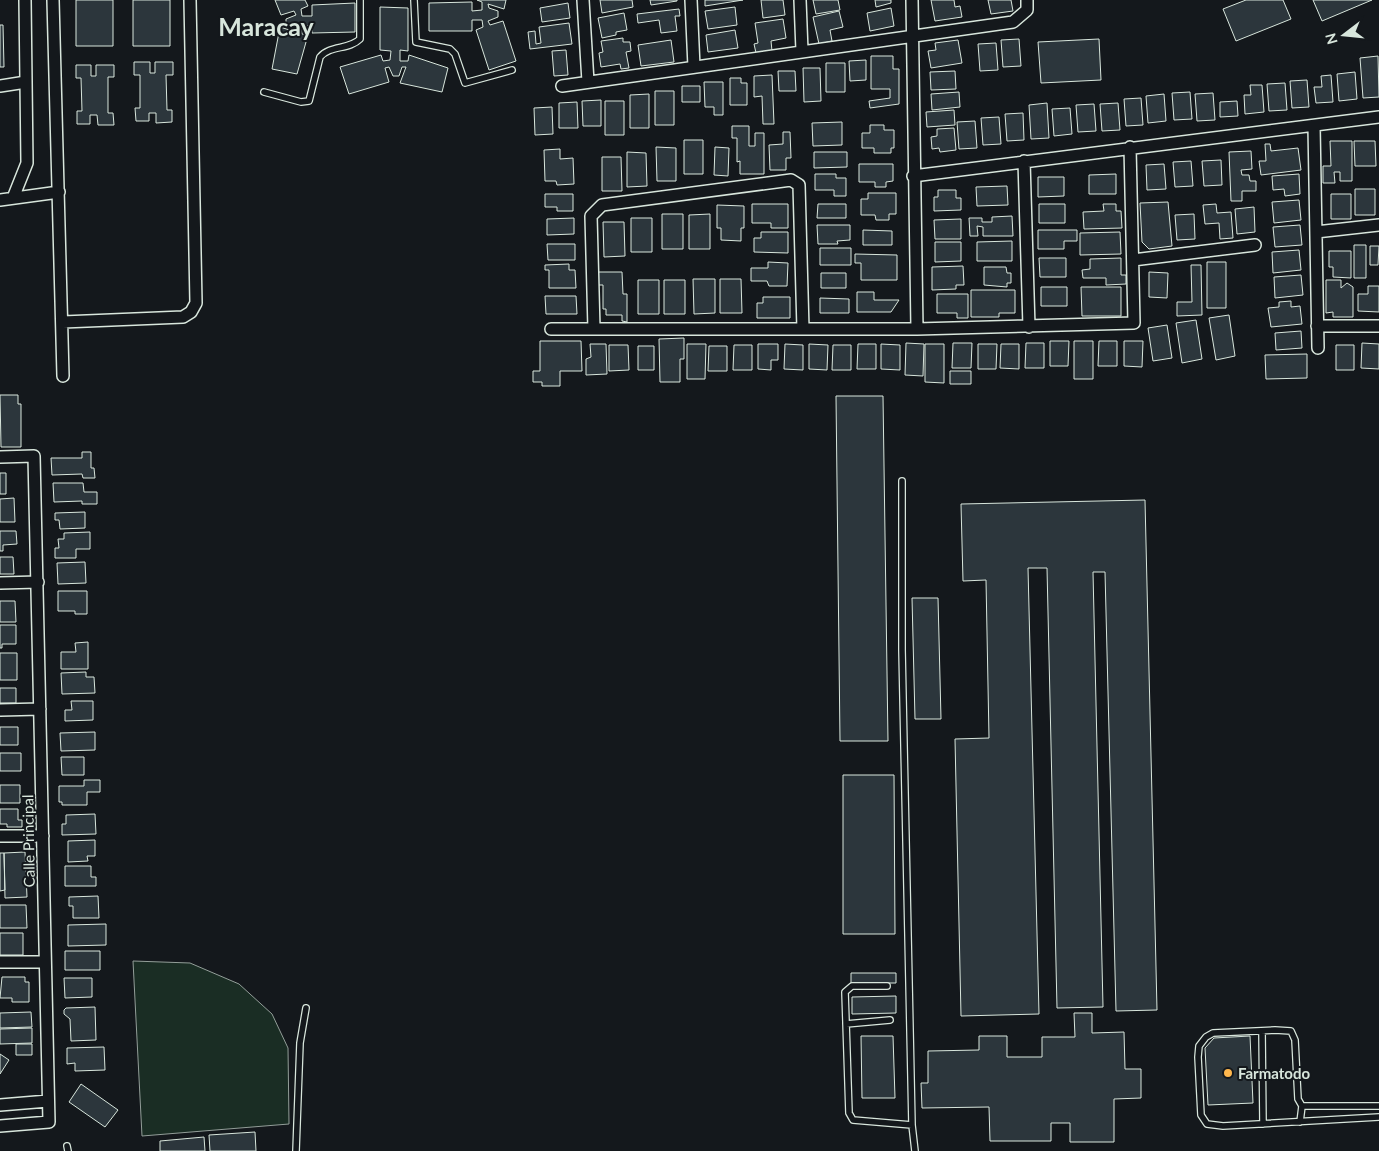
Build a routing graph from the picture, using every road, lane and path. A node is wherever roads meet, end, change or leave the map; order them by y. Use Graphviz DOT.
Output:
graph roads {
  1 [pos="24,0"];
  2 [pos="53,0"];
  3 [pos="190,0"];
  4 [pos="360,0"];
  5 [pos="414,0"];
  6 [pos="583,0"];
  7 [pos="691,0"];
  8 [pos="800,0"];
  9 [pos="912,0"];
  10 [pos="1027,0"];
  11 [pos="913,36"];
  12 [pos="802,51"];
  13 [pos="694,67"];
  14 [pos="512,70"];
  15 [pos="26,82"];
  16 [pos="588,82"];
  17 [pos="0,86"];
  18 [pos="562,86"];
  19 [pos="264,92"];
  20 [pos="1379,117"];
  21 [pos="1314,126"];
  22 [pos="1130,147"];
  23 [pos="1024,162"];
  24 [pos="913,176"];
  25 [pos="59,192"];
  26 [pos="13,198"];
  27 [pos="0,200"];
  28 [pos="1379,225"];
  29 [pos="1316,232"];
  30 [pos="1255,246"];
  31 [pos="1133,260"];
  32 [pos="63,322"];
  33 [pos="1317,326"];
  34 [pos="1379,326"];
  35 [pos="1029,327"];
  36 [pos="551,329"];
  37 [pos="594,329"];
  38 [pos="803,329"];
  39 [pos="917,329"];
  40 [pos="1318,348"];
  41 [pos="63,376"];
  42 [pos="0,457"];
  43 [pos="902,481"];
  44 [pos="0,582"];
  45 [pos="38,582"];
  46 [pos="40,709"];
  47 [pos="0,710"];
  48 [pos="0,836"];
  49 [pos="43,836"];
  50 [pos="0,962"];
  51 [pos="45,962"];
  52 [pos="887,986"];
  53 [pos="306,1008"];
  54 [pos="890,1020"];
  55 [pos="846,1024"];
  56 [pos="1262,1030"];
  57 [pos="48,1101"];
  58 [pos="0,1105"];
  59 [pos="1302,1106"];
  60 [pos="1379,1106"];
  61 [pos="1379,1116"];
  62 [pos="1300,1122"];
  63 [pos="1263,1124"];
  64 [pos="0,1126"];
  65 [pos="912,1126"];
  66 [pos="296,1151"];
  67 [pos="916,1151"];
  1 -- 15 [label="street"];
  2 -- 25 [label="street"];
  3 -- 32 [label="street"];
  4 -- 19 [label="lane"];
  5 -- 14 [label="lane"];
  6 -- 16 [label="street"];
  7 -- 13 [label="street"];
  8 -- 12 [label="street"];
  9 -- 11 [label="street"];
  10 -- 11 [label="street"];
  11 -- 12 [label="street"];
  11 -- 24 [label="street"];
  12 -- 13 [label="street"];
  13 -- 16 [label="street"];
  15 -- 17 [label="street"];
  15 -- 26 [label="street"];
  16 -- 18 [label="street"];
  20 -- 21 [label="street"];
  21 -- 22 [label="street"];
  21 -- 29 [label="street"];
  22 -- 23 [label="street"];
  22 -- 31 [label="street"];
  23 -- 24 [label="street"];
  23 -- 35 [label="street"];
  24 -- 39 [label="street"];
  25 -- 26 [label="street"];
  25 -- 32 [label="street"];
  26 -- 27 [label="street"];
  28 -- 29 [label="street"];
  29 -- 33 [label="street"];
  30 -- 31 [label="street"];
  31 -- 35 [label="street"];
  32 -- 41 [label="street"];
  33 -- 34 [label="street"];
  33 -- 40 [label="street"];
  35 -- 39 [label="street"];
  36 -- 37 [label="street"];
  37 -- 38 [label="street"];
  37 -- 38 [label="street"];
  38 -- 39 [label="street"];
  42 -- 45 [label="street, Calle Principal"];
  43 -- 65 [label="lane"];
  44 -- 45 [label="street"];
  45 -- 46 [label="street, Calle Principal"];
  46 -- 47 [label="street"];
  46 -- 49 [label="street, Calle Principal"];
  48 -- 49 [label="street"];
  49 -- 51 [label="street, Calle Principal"];
  50 -- 51 [label="street"];
  51 -- 57 [label="street, Calle Principal"];
  52 -- 55 [label="lane"];
  53 -- 66 [label="lane"];
  54 -- 55 [label="lane"];
  55 -- 65 [label="lane"];
  56 -- 59 [label="lane"];
  56 -- 63 [label="lane"];
  56 -- 63 [label="lane"];
  57 -- 58 [label="street"];
  57 -- 64 [label="street, Calle Principal"];
  59 -- 60 [label="lane"];
  59 -- 62 [label="lane"];
  61 -- 62 [label="lane"];
  62 -- 63 [label="lane"];
  65 -- 67 [label="lane"];
}
